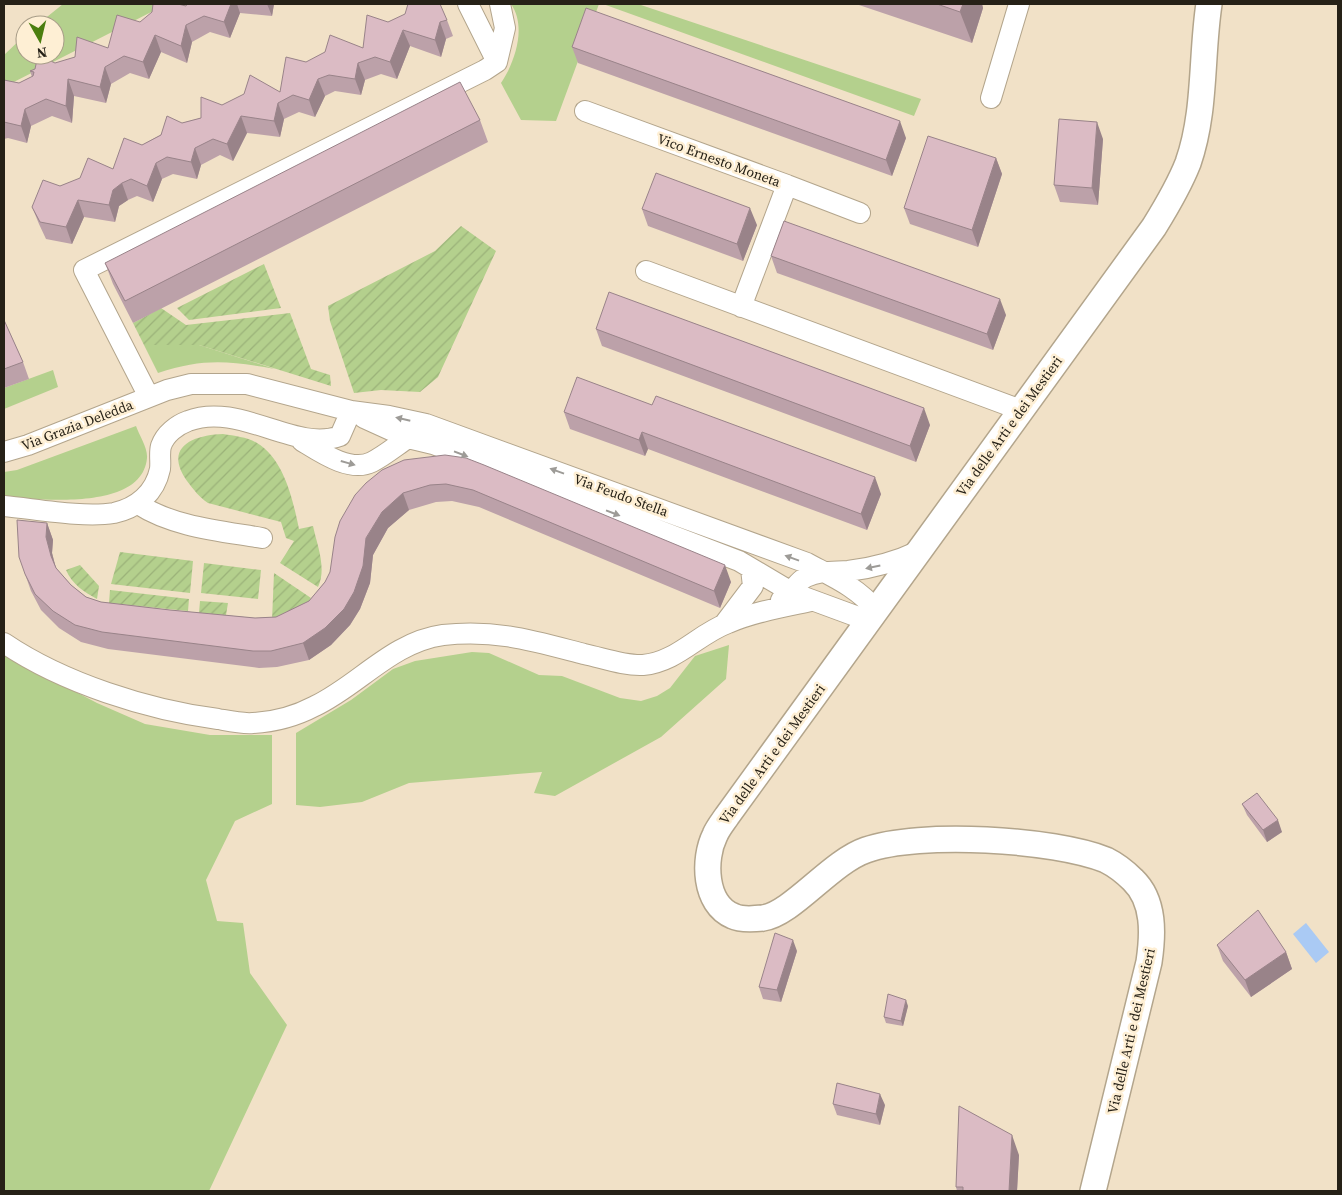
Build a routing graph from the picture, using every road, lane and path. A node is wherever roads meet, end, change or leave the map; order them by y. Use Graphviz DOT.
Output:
graph roads {
  1 [pos="468,4"];
  2 [pos="500,4"];
  3 [pos="1019,4"];
  4 [pos="1209,4"];
  5 [pos="497,62"];
  6 [pos="990,98"];
  7 [pos="585,111"];
  8 [pos="787,185"];
  9 [pos="860,213"];
  10 [pos="646,271"];
  11 [pos="742,307"];
  12 [pos="150,397"];
  13 [pos="1021,410"];
  14 [pos="351,411"];
  15 [pos="290,434"];
  16 [pos="408,438"];
  17 [pos="4,452"];
  18 [pos="138,504"];
  19 [pos="4,506"];
  20 [pos="262,538"];
  21 [pos="919,551"];
  22 [pos="751,569"];
  23 [pos="829,574"];
  24 [pos="793,593"];
  25 [pos="821,604"];
  26 [pos="760,612"];
  27 [pos="872,615"];
  28 [pos="725,623"];
  29 [pos="4,643"];
  30 [pos="1093,1191"];
  1 -- 5 [label="street"];
  2 -- 5 [label="street"];
  3 -- 6 [label="street"];
  4 -- 13 [label="street, Via delle Arti e dei Mestieri"];
  5 -- 12 [label="street"];
  7 -- 8 [label="street, Vico Ernesto Moneta"];
  8 -- 9 [label="street"];
  8 -- 11 [label="street, Vico Ernesto Moneta"];
  10 -- 11 [label="street"];
  11 -- 13 [label="street"];
  12 -- 14 [label="street, Via Feudo Stella"];
  12 -- 17 [label="street, Via Grazia Deledda"];
  13 -- 21 [label="street, Via delle Arti e dei Mestieri"];
  14 -- 15 [label="street"];
  14 -- 16 [label="street, Via Feudo Stella"];
  23 -- 14 [label="street, Via Feudo Stella, one-way"];
  15 -- 16 [label="street, one-way"];
  15 -- 18 [label="street"];
  16 -- 22 [label="street, Via Feudo Stella, one-way"];
  18 -- 19 [label="street"];
  18 -- 20 [label="street"];
  21 -- 23 [label="street, one-way"];
  21 -- 27 [label="street, Via delle Arti e dei Mestieri"];
  22 -- 24 [label="street, Via Feudo Stella"];
  22 -- 28 [label="street"];
  23 -- 24 [label="street"];
  23 -- 25 [label="street"];
  23 -- 27 [label="street, Via Feudo Stella"];
  24 -- 25 [label="street, Via Feudo Stella"];
  24 -- 26 [label="street"];
  25 -- 26 [label="street"];
  25 -- 27 [label="street, Via Feudo Stella"];
  26 -- 28 [label="street"];
  27 -- 30 [label="street, Via delle Arti e dei Mestieri"];
  28 -- 29 [label="street"];
}
